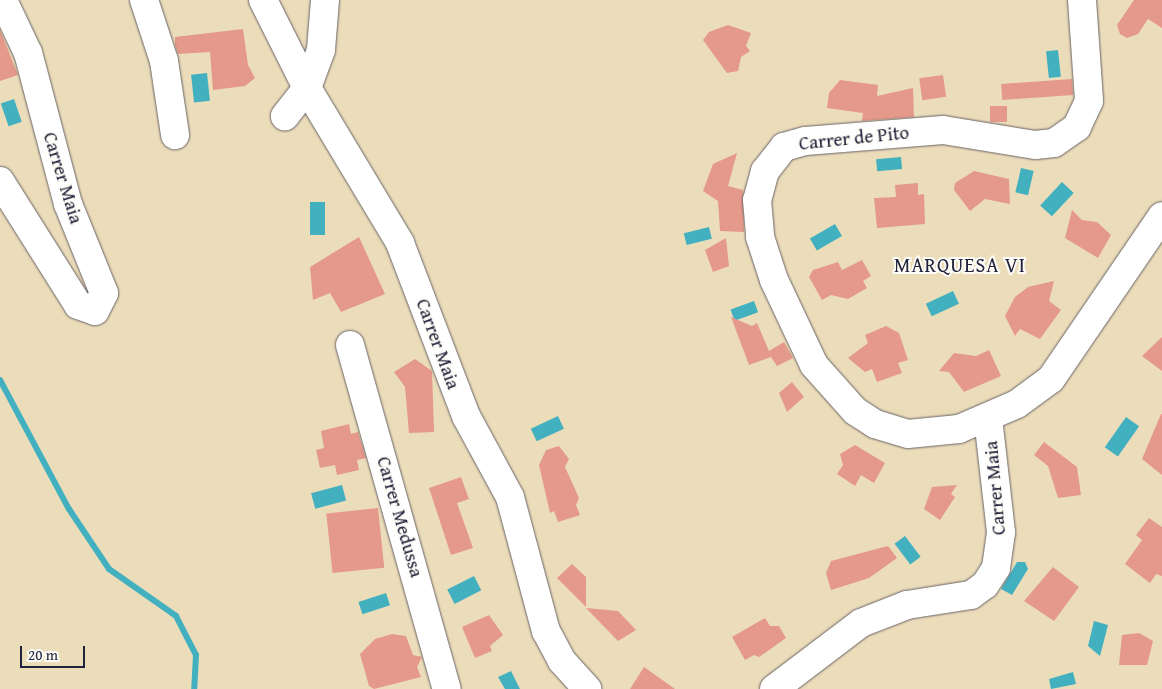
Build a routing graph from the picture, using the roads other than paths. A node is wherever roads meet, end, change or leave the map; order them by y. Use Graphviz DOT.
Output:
graph roads {
  1 [pos="3,0"];
  2 [pos="144,0"];
  3 [pos="263,0"];
  4 [pos="325,0"];
  5 [pos="1082,0"];
  6 [pos="307,88"];
  7 [pos="285,116"];
  8 [pos="175,135"];
  9 [pos="0,181"];
  10 [pos="1162,216"];
  11 [pos="350,345"];
  12 [pos="988,418"];
  13 [pos="447,689"];
  14 [pos="587,689"];
  15 [pos="774,689"];
  1 -- 9 [label="street, Carrer Maia"];
  2 -- 8 [label="street"];
  3 -- 6 [label="street, Carrer Maia"];
  4 -- 6 [label="street"];
  5 -- 12 [label="street, Carrer de Pito"];
  6 -- 7 [label="street"];
  6 -- 14 [label="street, Carrer Maia"];
  10 -- 12 [label="street, Carrer Maia"];
  11 -- 13 [label="street, Carrer Medussa"];
  12 -- 15 [label="street, Carrer Maia"];
}
